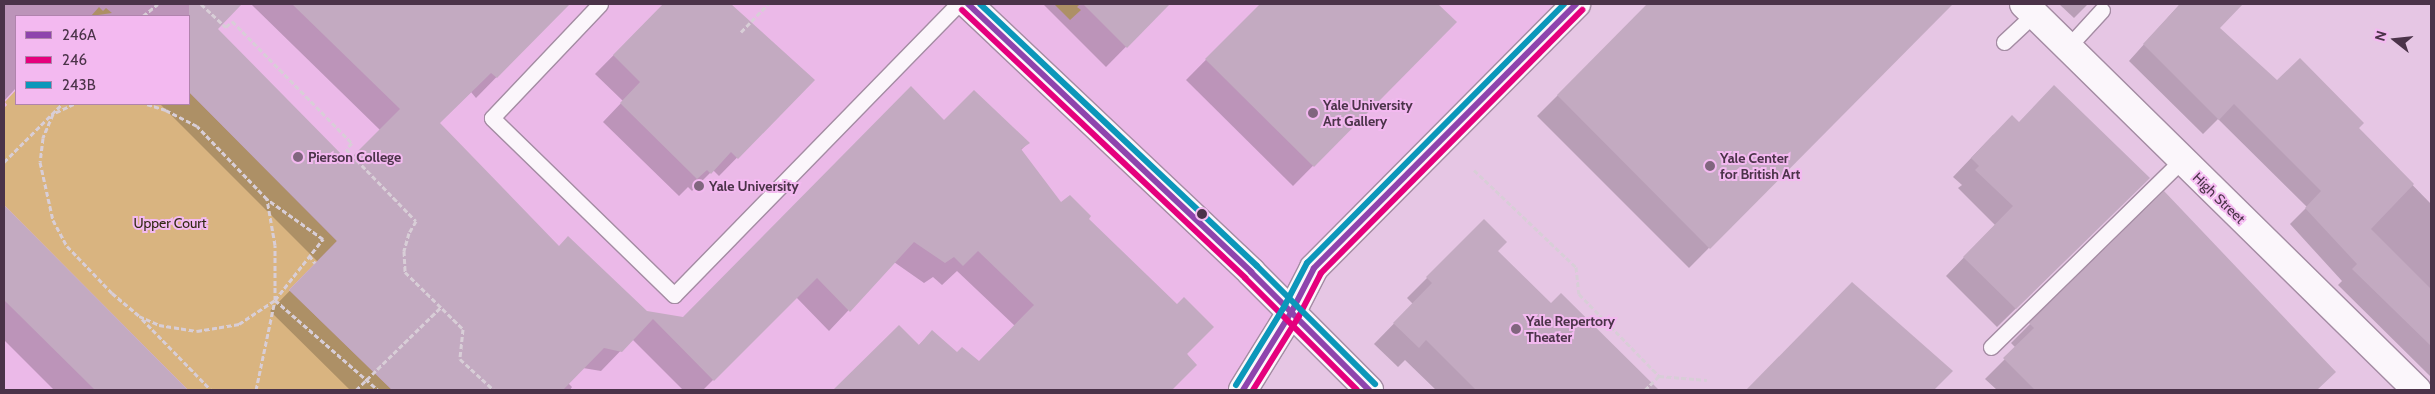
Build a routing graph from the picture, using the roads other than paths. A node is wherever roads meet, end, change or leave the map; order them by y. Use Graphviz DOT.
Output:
graph roads {
  1 [pos="600,4"];
  2 [pos="958,4"];
  3 [pos="968,4"];
  4 [pos="1576,4"];
  5 [pos="2029,9"];
  6 [pos="2102,10"];
  7 [pos="2004,42"];
  8 [pos="2068,47"];
  9 [pos="2181,161"];
  10 [pos="1292,311"];
  11 [pos="1992,347"];
  12 [pos="1243,390"];
  13 [pos="1369,390"];
  14 [pos="2417,390"];
  1 -- 2 [label="lane"];
  3 -- 10 [label="main road"];
  4 -- 10 [label="main road"];
  5 -- 7 [label="lane"];
  5 -- 8 [label="main road, High Street"];
  6 -- 8 [label="lane"];
  8 -- 9 [label="main road, High Street"];
  9 -- 11 [label="lane"];
  9 -- 14 [label="main road, High Street"];
  10 -- 12 [label="main road"];
  10 -- 13 [label="main road"];
}
